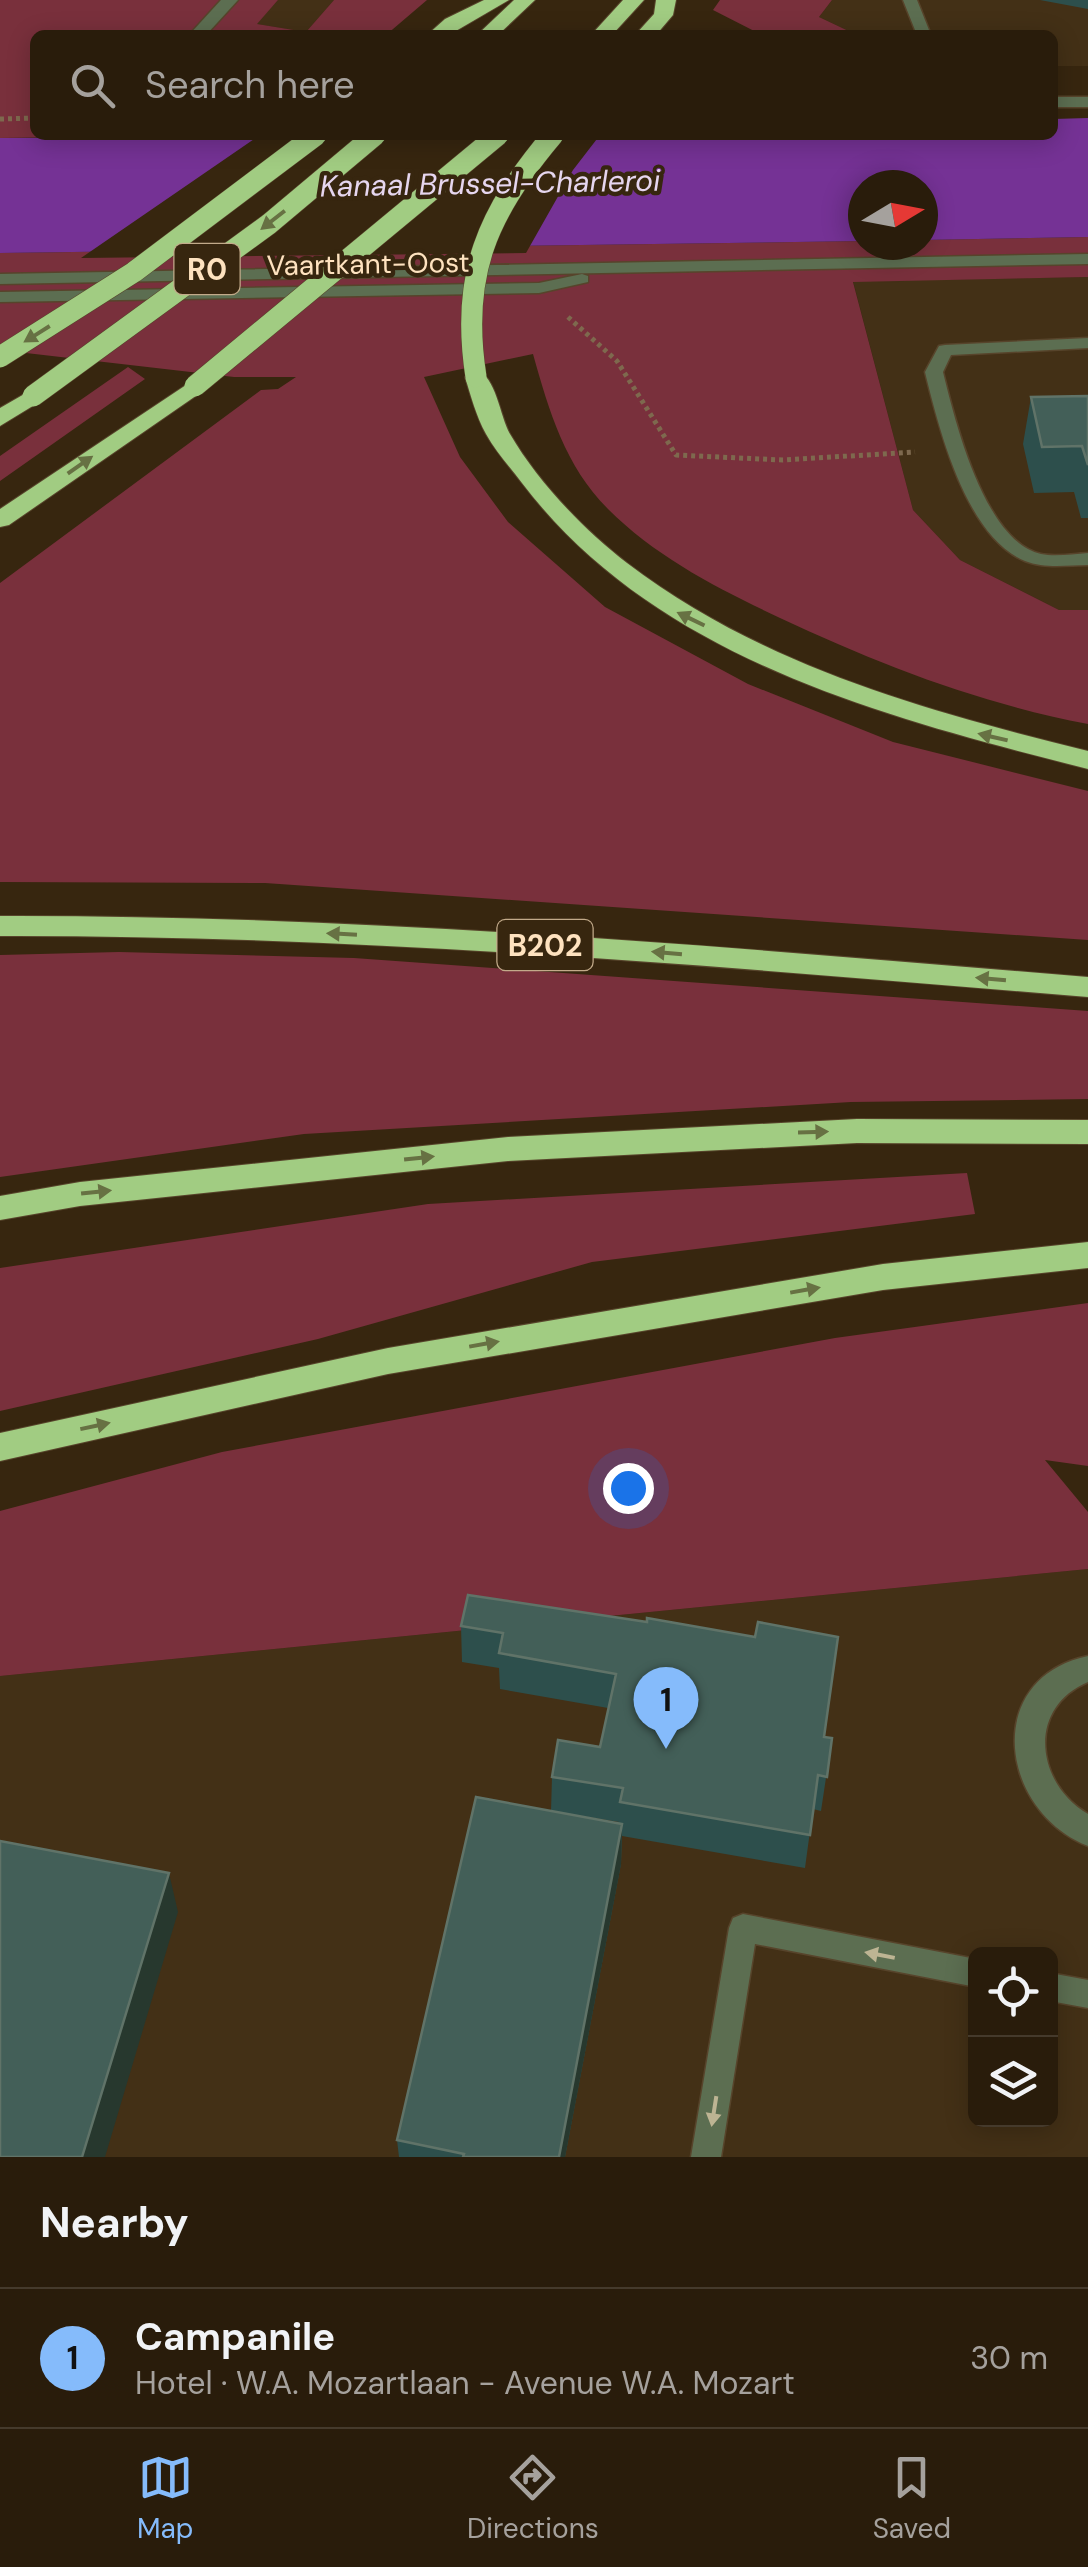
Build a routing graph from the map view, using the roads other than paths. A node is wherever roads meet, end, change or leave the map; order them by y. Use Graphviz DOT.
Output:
graph roads {
  1 [pos="230,0"];
  2 [pos="525,0"];
  3 [pos="634,0"];
  4 [pos="910,0"];
  5 [pos="665,7"];
  6 [pos="501,10"];
  7 [pos="444,29"];
  8 [pos="201,30"];
  9 [pos="605,30"];
  10 [pos="649,30"];
  11 [pos="922,30"];
  12 [pos="1058,102"];
  13 [pos="1088,102"];
  14 [pos="309,140"];
  15 [pos="368,140"];
  16 [pos="492,140"];
  17 [pos="549,140"];
  18 [pos="1088,259"];
  19 [pos="614,269"];
  20 [pos="0,279"];
  21 [pos="0,298"];
  22 [pos="1088,343"];
  23 [pos="0,357"];
  24 [pos="0,418"];
  25 [pos="0,520"];
  26 [pos="1088,559"];
  27 [pos="1088,760"];
  28 [pos="0,926"];
  29 [pos="1088,987"];
  30 [pos="1088,1132"];
  31 [pos="0,1208"];
  32 [pos="1088,1254"];
  33 [pos="0,1446"];
  34 [pos="1088,1669"];
  35 [pos="1088,1831"];
  36 [pos="968,1971"];
  37 [pos="1058,1988"];
  38 [pos="1088,1994"];
  39 [pos="706,2157"];
  1 -- 8 [label="street"];
  2 -- 6 [label="highway"];
  3 -- 9 [label="highway"];
  4 -- 11 [label="lane"];
  5 -- 10 [label="highway"];
  6 -- 7 [label="highway"];
  12 -- 13 [label="lane"];
  14 -- 23 [label="highway, one-way, bridge"];
  15 -- 24 [label="highway, R0, one-way, bridge"];
  25 -- 16 [label="highway, R0, one-way, bridge"];
  27 -- 17 [label="highway, one-way, bridge"];
  18 -- 19 [label="lane, Vaartkant-Oost"];
  19 -- 20 [label="lane, Vaartkant-Oost"];
  19 -- 21 [label="lane, Vaartkant-Oost"];
  22 -- 26 [label="lane"];
  29 -- 28 [label="highway, B202, one-way"];
  31 -- 30 [label="highway, one-way"];
  33 -- 32 [label="highway, one-way"];
  34 -- 35 [label="street"];
  36 -- 39 [label="lane, one-way"];
  37 -- 38 [label="lane"];
}
